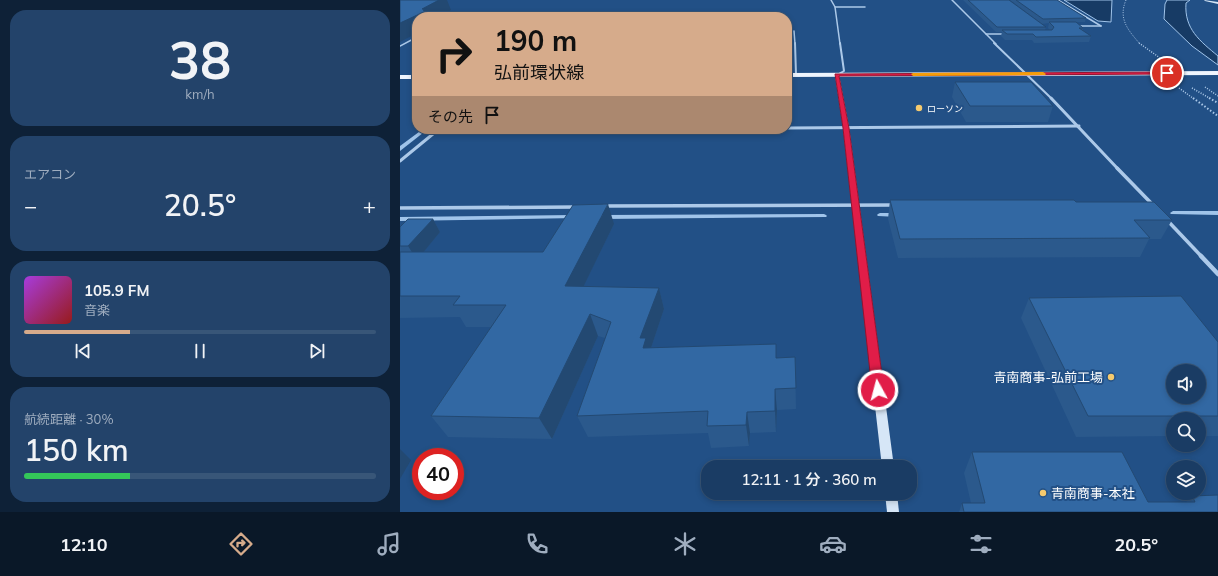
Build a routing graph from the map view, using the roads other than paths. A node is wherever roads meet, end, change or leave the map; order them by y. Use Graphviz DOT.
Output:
graph roads {
  1 [pos="831,0"];
  2 [pos="952,0"];
  3 [pos="1058,0"];
  4 [pos="1206,0"];
  5 [pos="1218,3"];
  6 [pos="835,7"];
  7 [pos="865,7"];
  8 [pos="1071,26"];
  9 [pos="794,31"];
  10 [pos="985,34"];
  11 [pos="1014,34"];
  12 [pos="412,40"];
  13 [pos="400,46"];
  14 [pos="1218,73"];
  15 [pos="1028,74"];
  16 [pos="792,75"];
  17 [pos="796,75"];
  18 [pos="836,75"];
  19 [pos="400,77"];
  20 [pos="412,77"];
  21 [pos="1079,126"];
  22 [pos="792,128"];
  23 [pos="846,128"];
  24 [pos="433,134"];
  25 [pos="400,161"];
  26 [pos="1144,204"];
  27 [pos="1152,204"];
  28 [pos="855,205"];
  29 [pos="903,205"];
  30 [pos="584,206"];
  31 [pos="600,206"];
  32 [pos="400,208"];
  33 [pos="1157,209"];
  34 [pos="1162,214"];
  35 [pos="1218,274"];
  36 [pos="887,460"];
  37 [pos="892,500"];
  38 [pos="893,512"];
  1 -- 6 [label="street"];
  2 -- 10 [label="street"];
  3 -- 8 [label="street"];
  4 -- 5 [label="street"];
  6 -- 7 [label="street"];
  6 -- 18 [label="street"];
  9 -- 17 [label="street"];
  10 -- 11 [label="street"];
  10 -- 15 [label="street"];
  12 -- 13 [label="lane"];
  14 -- 15 [label="main road"];
  15 -- 18 [label="main road"];
  15 -- 21 [label="street"];
  16 -- 17 [label="main road"];
  17 -- 18 [label="main road"];
  18 -- 23 [label="street"];
  19 -- 20 [label="main road"];
  21 -- 23 [label="street"];
  21 -- 27 [label="street"];
  22 -- 23 [label="street"];
  23 -- 28 [label="street"];
  24 -- 25 [label="street"];
  26 -- 27 [label="street"];
  27 -- 33 [label="street"];
  28 -- 29 [label="street"];
  28 -- 31 [label="street"];
  28 -- 36 [label="street"];
  30 -- 32 [label="street"];
  34 -- 35 [label="street"];
  37 -- 38 [label="street"];
}
